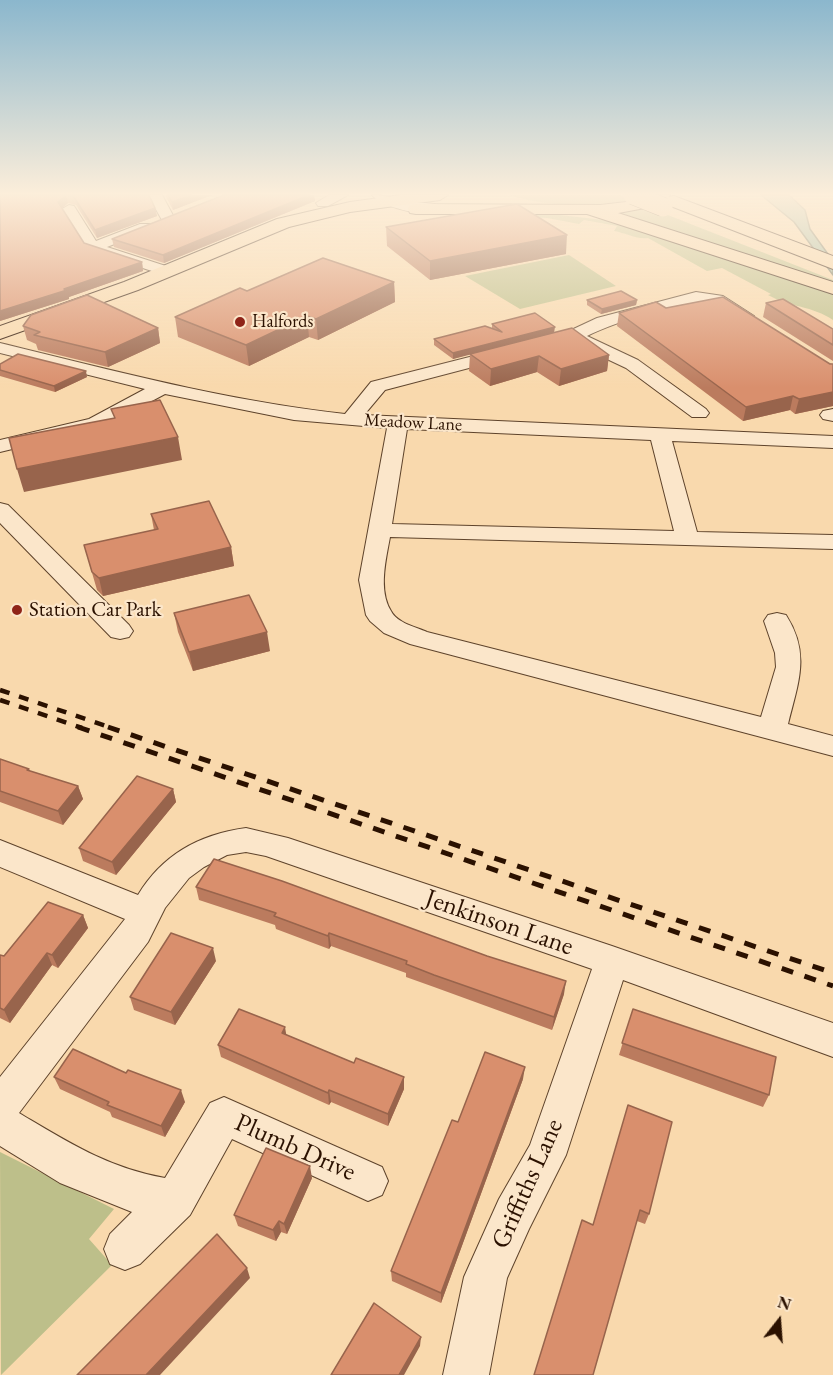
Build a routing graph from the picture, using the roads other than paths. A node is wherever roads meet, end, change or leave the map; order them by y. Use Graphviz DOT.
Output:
graph roads {
  1 [pos="130,259"];
  2 [pos="195,259"];
  3 [pos="752,259"];
  4 [pos="798,259"];
  5 [pos="166,271"];
  6 [pos="829,282"];
  7 [pos="763,327"];
  8 [pos="0,333"];
  9 [pos="573,336"];
  10 [pos="0,348"];
  11 [pos="162,388"];
  12 [pos="699,413"];
  13 [pos="350,420"];
  14 [pos="398,422"];
  15 [pos="660,435"];
  16 [pos="833,442"];
  17 [pos="0,446"];
  18 [pos="0,510"];
  19 [pos="379,530"];
  20 [pos="687,538"];
  21 [pos="833,542"];
  22 [pos="777,621"];
  23 [pos="120,632"];
  24 [pos="772,730"];
  25 [pos="833,746"];
  26 [pos="0,853"];
  27 [pos="144,912"];
  28 [pos="612,961"];
  29 [pos="833,1040"];
  30 [pos="0,1107"];
  31 [pos="0,1124"];
  32 [pos="368,1181"];
  33 [pos="175,1200"];
  34 [pos="125,1249"];
  35 [pos="466,1375"];
  1 -- 5 [label="street"];
  2 -- 5 [label="main road"];
  3 -- 6 [label="main road"];
  4 -- 6 [label="main road"];
  5 -- 8 [label="main road"];
  7 -- 9 [label="street"];
  9 -- 12 [label="street"];
  9 -- 13 [label="street"];
  10 -- 11 [label="street, Meadow Lane"];
  11 -- 13 [label="street, Meadow Lane"];
  11 -- 17 [label="street"];
  13 -- 14 [label="street, Meadow Lane"];
  14 -- 15 [label="street, Meadow Lane"];
  14 -- 19 [label="street"];
  15 -- 16 [label="street, Meadow Lane"];
  15 -- 20 [label="street"];
  18 -- 23 [label="street"];
  19 -- 20 [label="street"];
  19 -- 24 [label="street"];
  20 -- 21 [label="street"];
  22 -- 24 [label="street"];
  24 -- 25 [label="street"];
  26 -- 27 [label="street"];
  27 -- 28 [label="street, Jenkinson Lane"];
  27 -- 30 [label="street, Jenkinson Lane"];
  28 -- 29 [label="street, Jenkinson Lane"];
  28 -- 35 [label="street, Griffiths Lane"];
  31 -- 33 [label="street"];
  32 -- 33 [label="street, Plumb Drive"];
  33 -- 34 [label="street"];
}
